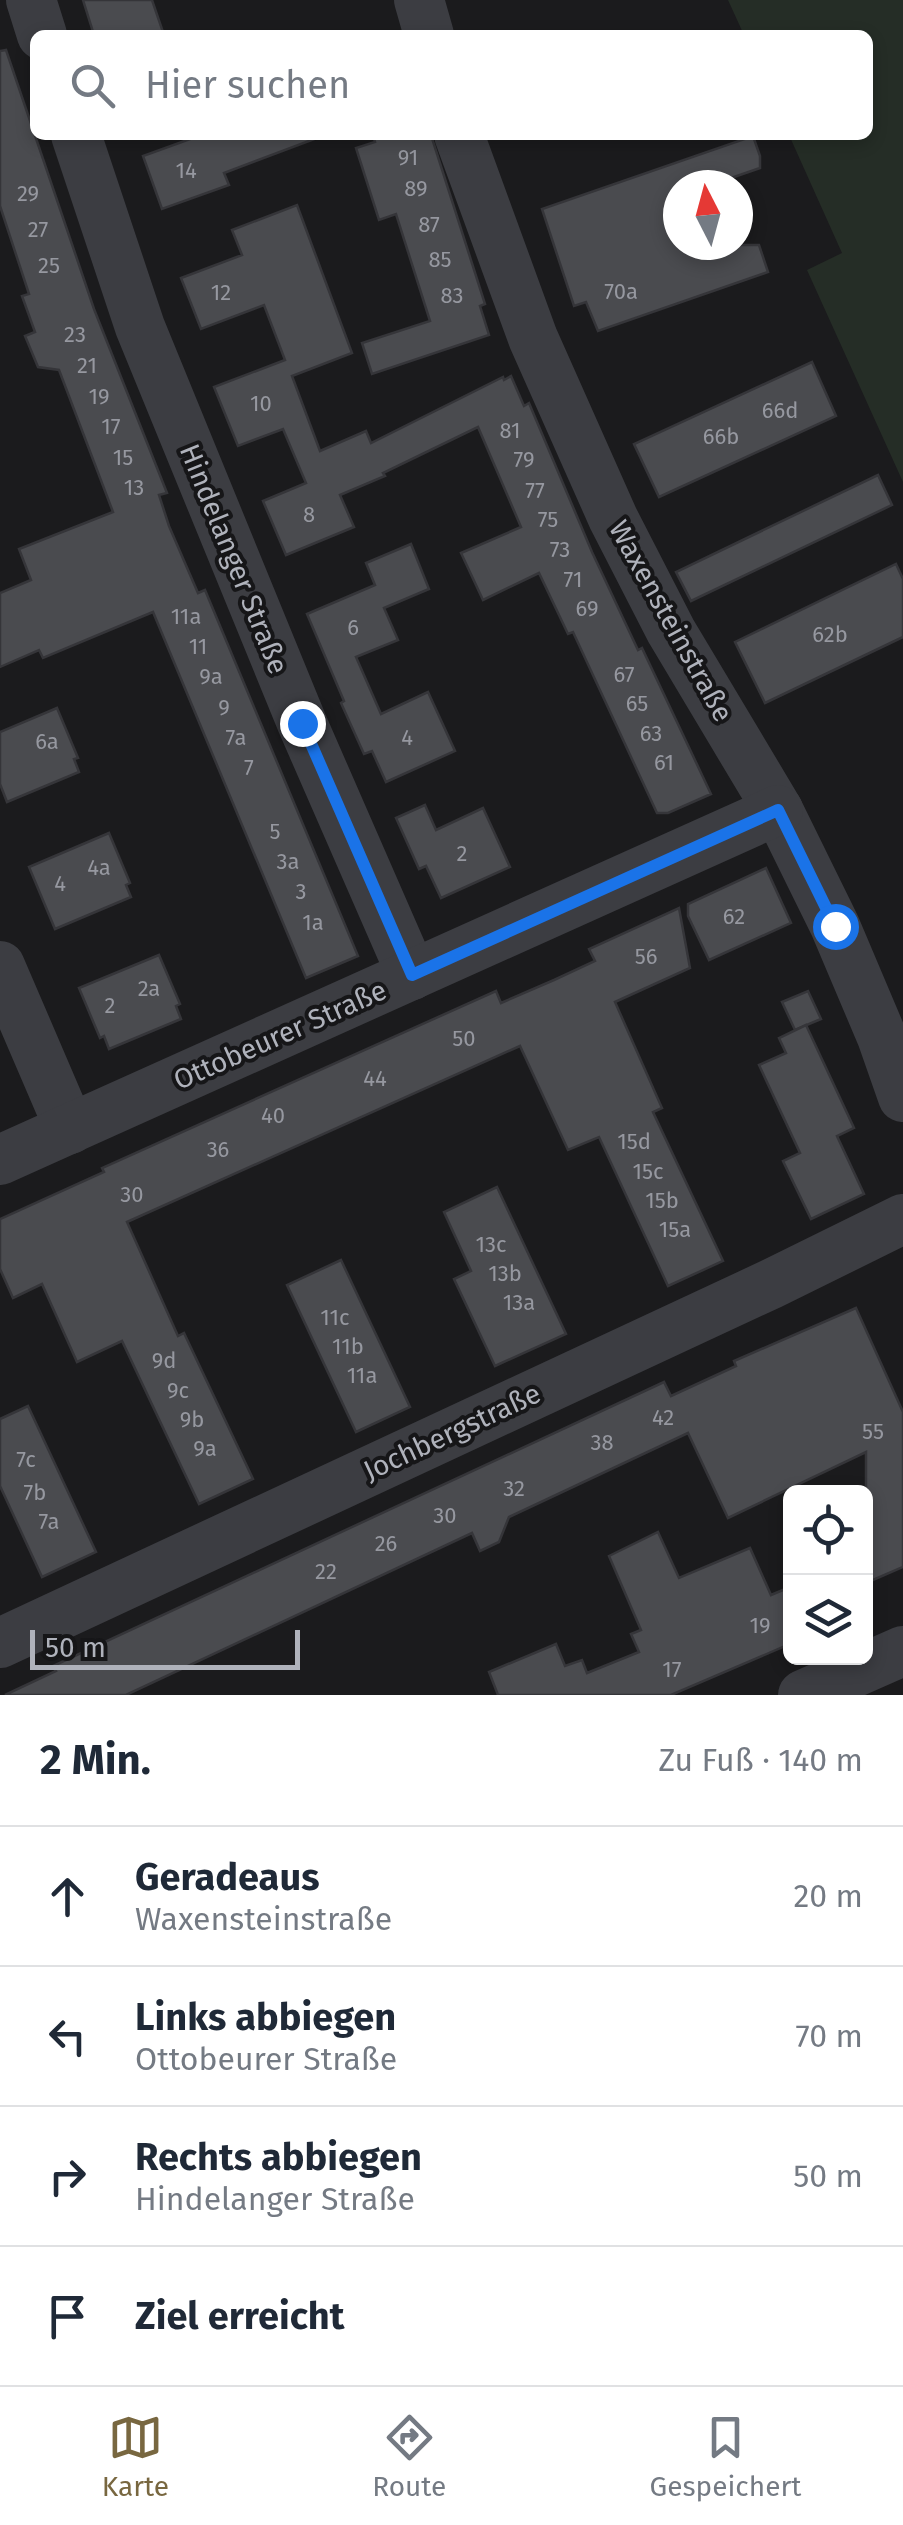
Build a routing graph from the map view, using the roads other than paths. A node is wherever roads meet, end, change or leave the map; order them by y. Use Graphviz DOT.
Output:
graph roads {
  1 [pos="30,0"];
  2 [pos="419,0"];
  3 [pos="40,30"];
  4 [pos="428,30"];
  5 [pos="78,140"];
  6 [pos="461,140"];
  7 [pos="778,810"];
  8 [pos="0,966"];
  9 [pos="412,975"];
  10 [pos="903,1097"];
  11 [pos="70,1129"];
  12 [pos="0,1160"];
  13 [pos="903,1219"];
  14 [pos="0,1643"];
  15 [pos="889,1670"];
  16 [pos="802,1695"];
  1 -- 3 [label="street"];
  2 -- 4 [label="street"];
  5 -- 9 [label="street, Hindelanger Straße"];
  6 -- 7 [label="street, Waxensteinstraße"];
  7 -- 9 [label="street, Ottobeurer Straße"];
  7 -- 10 [label="street, Waxensteinstraße"];
  8 -- 11 [label="street"];
  9 -- 11 [label="street, Ottobeurer Straße"];
  11 -- 12 [label="street, Ottobeurer Straße"];
  13 -- 14 [label="street, Jochbergstraße"];
  15 -- 16 [label="street"];
}
